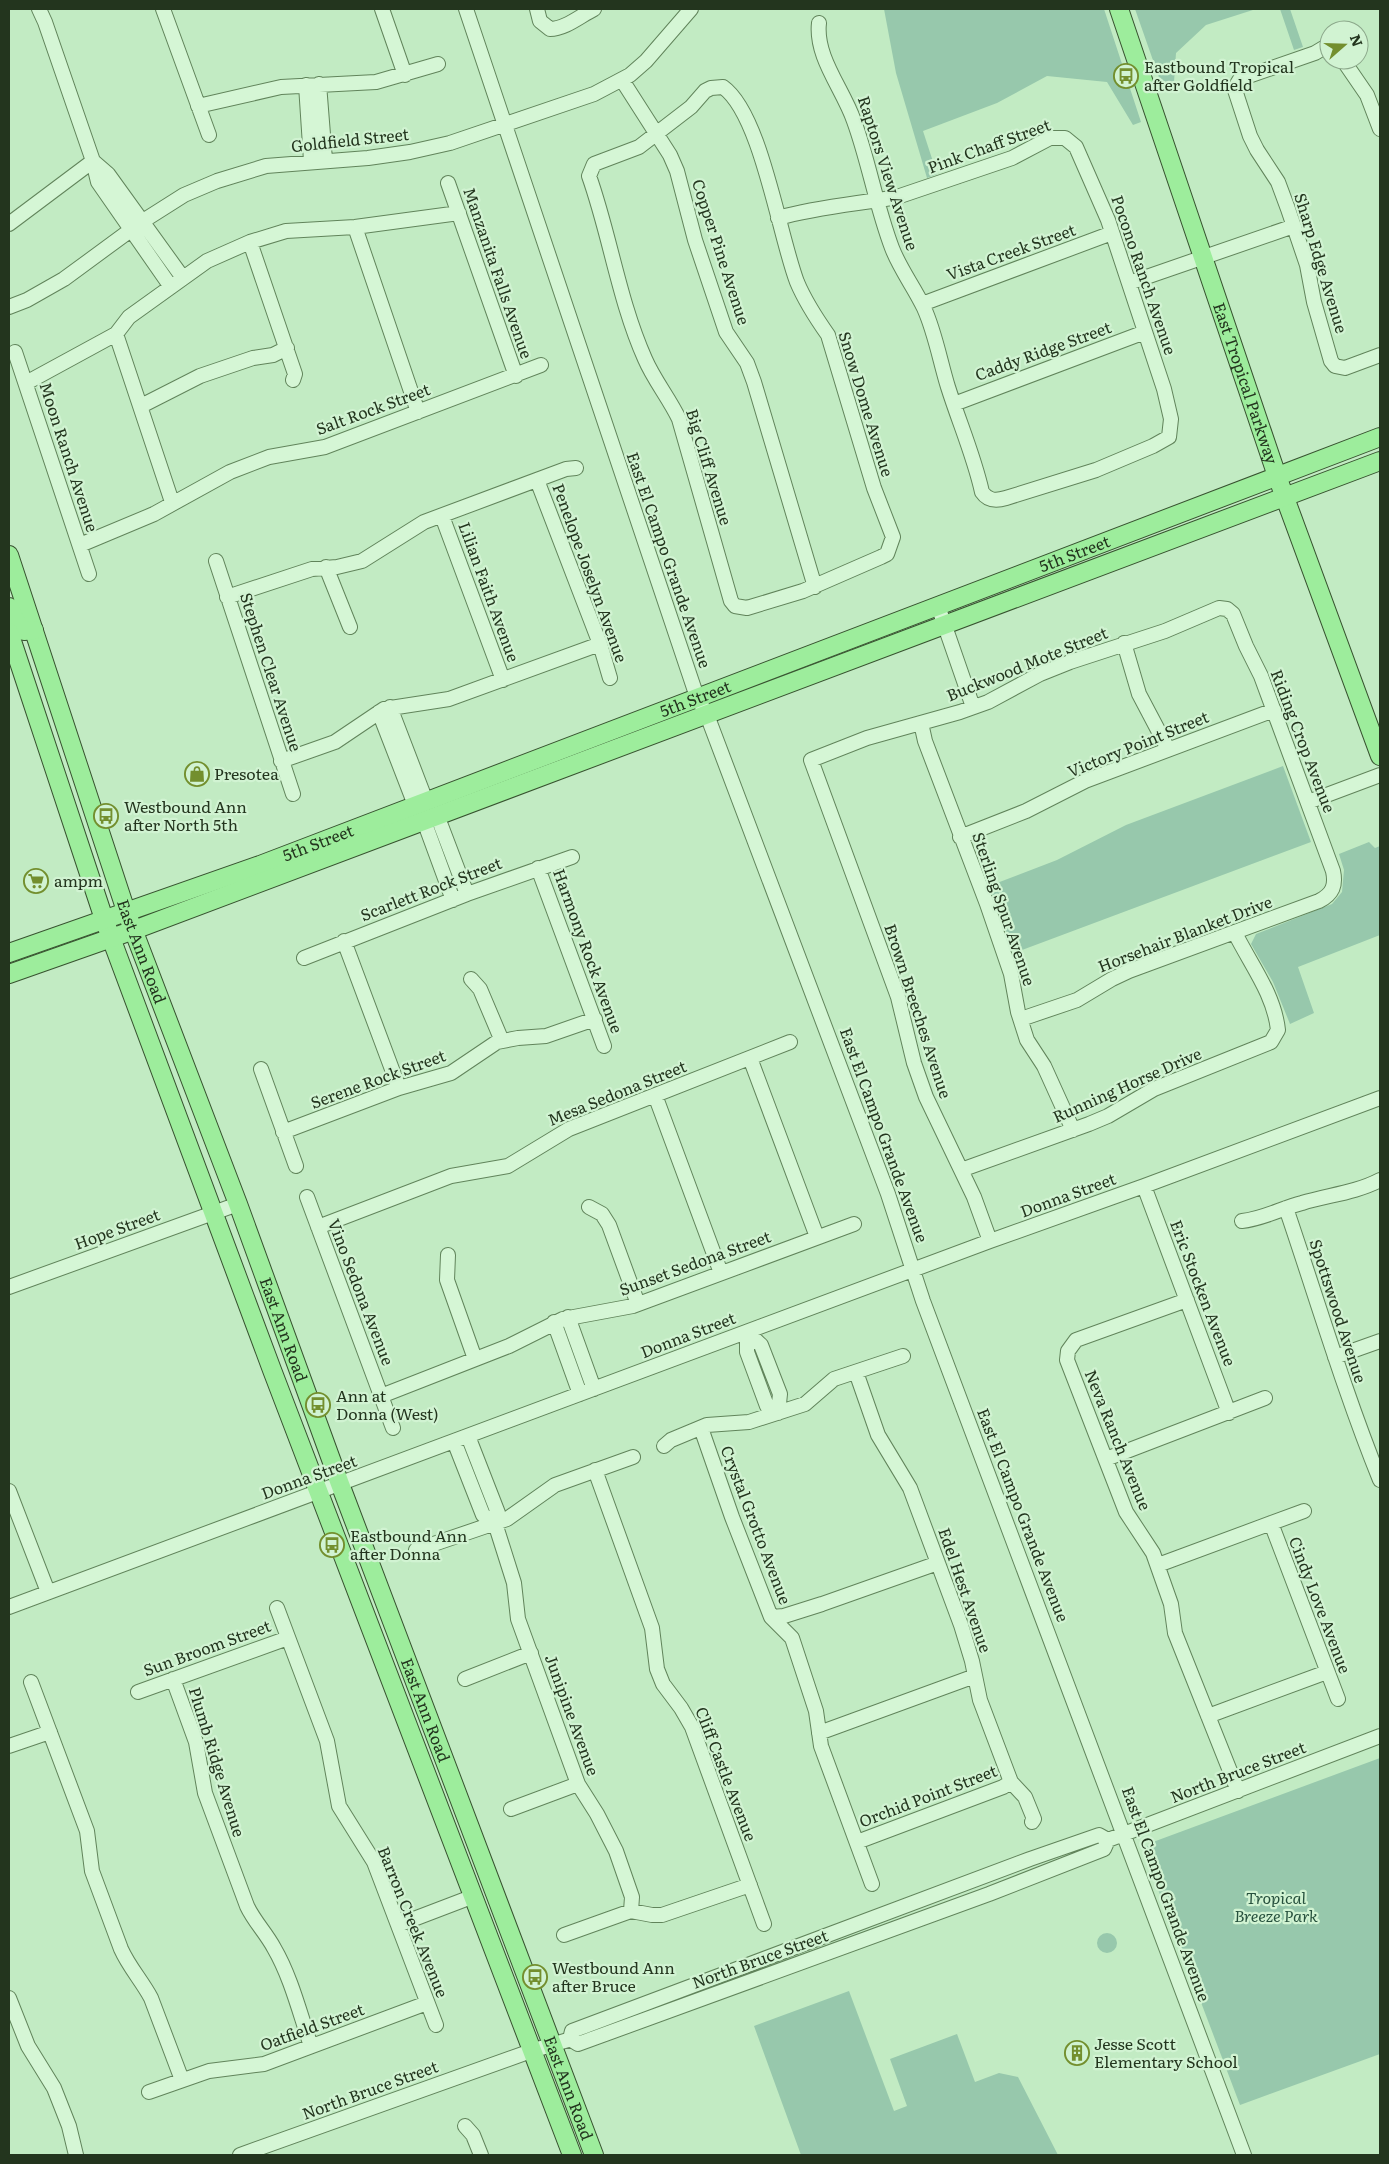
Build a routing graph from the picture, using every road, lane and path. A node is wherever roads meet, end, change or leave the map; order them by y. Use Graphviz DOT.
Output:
graph roads {
  1 [pos="38,9"];
  2 [pos="163,9"];
  3 [pos="382,9"];
  4 [pos="466,9"];
  5 [pos="537,9"];
  6 [pos="594,9"];
  7 [pos="691,9"];
  8 [pos="1119,9"];
  9 [pos="819,23"];
  10 [pos="1319,51"];
  11 [pos="438,64"];
  12 [pos="1350,70"];
  13 [pos="405,75"];
  14 [pos="622,80"];
  15 [pos="313,84"];
  16 [pos="198,106"];
  17 [pos="504,123"];
  18 [pos="1380,129"];
  19 [pos="657,133"];
  20 [pos="209,135"];
  21 [pos="1065,138"];
  22 [pos="94,161"];
  23 [pos="318,161"];
  24 [pos="448,182"];
  25 [pos="877,200"];
  26 [pos="459,212"];
  27 [pos="778,218"];
  28 [pos="143,221"];
  29 [pos="9,224"];
  30 [pos="1294,226"];
  31 [pos="355,227"];
  32 [pos="130,229"];
  33 [pos="1112,233"];
  34 [pos="250,242"];
  35 [pos="1202,257"];
  36 [pos="183,278"];
  37 [pos="1128,283"];
  38 [pos="171,287"];
  39 [pos="922,304"];
  40 [pos="9,307"];
  41 [pos="1145,332"];
  42 [pos="116,334"];
  43 [pos="287,348"];
  44 [pos="15,352"];
  45 [pos="1380,355"];
  46 [pos="541,365"];
  47 [pos="516,376"];
  48 [pos="293,380"];
  49 [pos="26,383"];
  50 [pos="954,404"];
  51 [pos="141,406"];
  52 [pos="418,412"];
  53 [pos="1380,437"];
  54 [pos="1380,461"];
  55 [pos="576,468"];
  56 [pos="1277,476"];
  57 [pos="537,480"];
  58 [pos="1284,498"];
  59 [pos="991,500"];
  60 [pos="172,502"];
  61 [pos="442,516"];
  62 [pos="80,545"];
  63 [pos="9,555"];
  64 [pos="216,561"];
  65 [pos="326,567"];
  66 [pos="89,574"];
  67 [pos="815,587"];
  68 [pos="227,597"];
  69 [pos="938,606"];
  70 [pos="9,607"];
  71 [pos="1227,609"];
  72 [pos="944,624"];
  73 [pos="350,627"];
  74 [pos="34,630"];
  75 [pos="9,632"];
  76 [pos="600,644"];
  77 [pos="1124,644"];
  78 [pos="610,678"];
  79 [pos="503,680"];
  80 [pos="697,697"];
  81 [pos="973,707"];
  82 [pos="384,709"];
  83 [pos="1274,710"];
  84 [pos="707,714"];
  85 [pos="921,722"];
  86 [pos="1168,748"];
  87 [pos="1380,756"];
  88 [pos="811,760"];
  89 [pos="281,761"];
  90 [pos="1380,776"];
  91 [pos="478,781"];
  92 [pos="293,794"];
  93 [pos="1308,802"];
  94 [pos="420,803"];
  95 [pos="431,818"];
  96 [pos="960,837"];
  97 [pos="367,842"];
  98 [pos="572,857"];
  99 [pos="538,868"];
  100 [pos="1333,890"];
  101 [pos="468,894"];
  102 [pos="454,900"];
  103 [pos="126,911"];
  104 [pos="104,919"];
  105 [pos="134,930"];
  106 [pos="1235,933"];
  107 [pos="111,938"];
  108 [pos="344,941"];
  109 [pos="9,953"];
  110 [pos="304,958"];
  111 [pos="9,974"];
  112 [pos="470,979"];
  113 [pos="595,1019"];
  114 [pos="1021,1019"];
  115 [pos="502,1041"];
  116 [pos="790,1042"];
  117 [pos="604,1046"];
  118 [pos="750,1058"];
  119 [pos="261,1069"];
  120 [pos="399,1088"];
  121 [pos="655,1095"];
  122 [pos="1380,1098"];
  123 [pos="1072,1130"];
  124 [pos="283,1132"];
  125 [pos="296,1166"];
  126 [pos="961,1170"];
  127 [pos="1380,1180"];
  128 [pos="1144,1186"];
  129 [pos="307,1197"];
  130 [pos="238,1204"];
  131 [pos="589,1207"];
  132 [pos="1286,1208"];
  133 [pos="213,1213"];
  134 [pos="1242,1221"];
  135 [pos="854,1224"];
  136 [pos="318,1227"];
  137 [pos="817,1237"];
  138 [pos="990,1241"];
  139 [pos="448,1256"];
  140 [pos="913,1270"];
  141 [pos="722,1273"];
  142 [pos="9,1287"];
  143 [pos="1187,1300"];
  144 [pos="638,1304"];
  145 [pos="568,1317"];
  146 [pos="554,1322"];
  147 [pos="747,1332"];
  148 [pos="1380,1341"];
  149 [pos="903,1356"];
  150 [pos="1334,1357"];
  151 [pos="475,1360"];
  152 [pos="856,1372"];
  153 [pos="594,1389"];
  154 [pos="580,1394"];
  155 [pos="381,1396"];
  156 [pos="1265,1398"];
  157 [pos="778,1413"];
  158 [pos="1229,1413"];
  159 [pos="393,1428"];
  160 [pos="701,1428"];
  161 [pos="468,1436"];
  162 [pos="454,1441"];
  163 [pos="664,1446"];
  164 [pos="633,1457"];
  165 [pos="1106,1459"];
  166 [pos="595,1470"];
  167 [pos="1380,1480"];
  168 [pos="340,1484"];
  169 [pos="9,1491"];
  170 [pos="318,1492"];
  171 [pos="1304,1511"];
  172 [pos="1271,1523"];
  173 [pos="495,1524"];
  174 [pos="416,1550"];
  175 [pos="938,1563"];
  176 [pos="1158,1565"];
  177 [pos="48,1592"];
  178 [pos="9,1607"];
  179 [pos="277,1608"];
  180 [pos="772,1617"];
  181 [pos="288,1638"];
  182 [pos="531,1654"];
  183 [pos="1327,1672"];
  184 [pos="975,1676"];
  185 [pos="173,1679"];
  186 [pos="465,1679"];
  187 [pos="31,1682"];
  188 [pos="138,1692"];
  189 [pos="1338,1699"];
  190 [pos="1208,1716"];
  191 [pos="50,1732"];
  192 [pos="819,1733"];
  193 [pos="1380,1736"];
  194 [pos="9,1746"];
  195 [pos="1011,1782"];
  196 [pos="578,1784"];
  197 [pos="1238,1791"];
  198 [pos="511,1809"];
  199 [pos="1032,1822"];
  200 [pos="1125,1834"];
  201 [pos="1108,1840"];
  202 [pos="857,1842"];
  203 [pos="750,1884"];
  204 [pos="872,1884"];
  205 [pos="474,1896"];
  206 [pos="631,1912"];
  207 [pos="764,1924"];
  208 [pos="398,1925"];
  209 [pos="564,1935"];
  210 [pos="9,1998"];
  211 [pos="427,2003"];
  212 [pos="436,2025"];
  213 [pos="560,2043"];
  214 [pos="312,2046"];
  215 [pos="531,2051"];
  216 [pos="182,2080"];
  217 [pos="149,2092"];
  218 [pos="465,2126"];
  219 [pos="247,2154"];
  220 [pos="76,2155"];
  221 [pos="481,2155"];
  222 [pos="572,2155"];
  223 [pos="594,2155"];
  224 [pos="1244,2155"];
  1 -- 22 [label="street"];
  2 -- 16 [label="street"];
  3 -- 13 [label="street"];
  4 -- 17 [label="street, East El Campo Grande Avenue"];
  5 -- 6 [label="street"];
  7 -- 14 [label="street, Goldfield Street"];
  8 -- 35 [label="main road, East Tropical Parkway"];
  9 -- 25 [label="street, Raptors View Avenue"];
  10 -- 30 [label="street, Sharp Edge Avenue"];
  11 -- 13 [label="street"];
  12 -- 18 [label="street"];
  13 -- 15 [label="street"];
  14 -- 17 [label="street, Goldfield Street"];
  14 -- 19 [label="street, Copper Pine Avenue"];
  15 -- 16 [label="street"];
  15 -- 23 [label="street"];
  16 -- 20 [label="street"];
  17 -- 23 [label="street, Goldfield Street"];
  17 -- 80 [label="street, East El Campo Grande Avenue"];
  19 -- 27 [label="street, Snow Dome Avenue"];
  19 -- 67 [label="street, Copper Pine Avenue"];
  19 -- 67 [label="street, Big Cliff Avenue"];
  21 -- 25 [label="street, Pink Chaff Street"];
  21 -- 33 [label="street, Pocono Ranch Avenue"];
  22 -- 28 [label="street"];
  22 -- 29 [label="street"];
  22 -- 32 [label="street"];
  23 -- 28 [label="street, Goldfield Street"];
  24 -- 26 [label="street, Manzanita Falls Avenue"];
  25 -- 27 [label="street, Pink Chaff Street"];
  25 -- 39 [label="street, Raptors View Avenue"];
  26 -- 31 [label="street"];
  26 -- 47 [label="street, Manzanita Falls Avenue"];
  27 -- 67 [label="street, Snow Dome Avenue"];
  28 -- 32 [label="street, Goldfield Street"];
  28 -- 36 [label="street"];
  30 -- 35 [label="street"];
  30 -- 45 [label="street, Sharp Edge Avenue"];
  31 -- 34 [label="street"];
  31 -- 52 [label="street"];
  32 -- 38 [label="street"];
  32 -- 40 [label="street, Goldfield Street"];
  33 -- 37 [label="street, Pocono Ranch Avenue"];
  33 -- 39 [label="street, Vista Creek Street"];
  34 -- 36 [label="street"];
  34 -- 43 [label="street"];
  35 -- 37 [label="street"];
  35 -- 56 [label="main road, East Tropical Parkway"];
  36 -- 38 [label="street"];
  37 -- 41 [label="street, Pocono Ranch Avenue"];
  38 -- 42 [label="street"];
  39 -- 50 [label="street, Raptors View Avenue"];
  41 -- 50 [label="street, Caddy Ridge Street"];
  41 -- 59 [label="street, Pocono Ranch Avenue"];
  42 -- 49 [label="street"];
  42 -- 51 [label="street"];
  43 -- 48 [label="street"];
  43 -- 51 [label="street"];
  44 -- 49 [label="street, Moon Ranch Avenue"];
  46 -- 47 [label="street, Salt Rock Street"];
  47 -- 52 [label="street, Salt Rock Street"];
  49 -- 62 [label="street, Moon Ranch Avenue"];
  50 -- 59 [label="street, Raptors View Avenue"];
  51 -- 60 [label="street"];
  52 -- 60 [label="street, Salt Rock Street"];
  53 -- 56 [label="main road, 5th Street"];
  54 -- 58 [label="main road, 5th Street"];
  55 -- 57 [label="street"];
  56 -- 58 [label="main road, East Tropical Parkway"];
  56 -- 69 [label="main road, 5th Street"];
  57 -- 61 [label="street"];
  57 -- 76 [label="street, Penelope Joselyn Avenue"];
  58 -- 72 [label="main road, 5th Street"];
  58 -- 87 [label="main road, East Tropical Parkway"];
  60 -- 62 [label="street, Salt Rock Street"];
  61 -- 65 [label="street"];
  61 -- 79 [label="street, Lilian Faith Avenue"];
  62 -- 66 [label="street, Moon Ranch Avenue"];
  63 -- 74 [label="main road, East Ann Road"];
  64 -- 68 [label="street, Stephen Clear Avenue"];
  65 -- 68 [label="street"];
  65 -- 73 [label="street"];
  68 -- 89 [label="street, Stephen Clear Avenue"];
  69 -- 72 [label="street"];
  69 -- 80 [label="main road, 5th Street"];
  70 -- 74 [label="main road"];
  71 -- 77 [label="street, Buckwood Mote Street"];
  71 -- 83 [label="street, Riding Crop Avenue"];
  72 -- 81 [label="street"];
  72 -- 84 [label="main road, 5th Street"];
  74 -- 103 [label="main road, East Ann Road"];
  75 -- 104 [label="main road, East Ann Road"];
  76 -- 78 [label="street, Penelope Joselyn Avenue"];
  76 -- 79 [label="street"];
  77 -- 81 [label="street, Buckwood Mote Street"];
  77 -- 86 [label="street"];
  79 -- 82 [label="street"];
  80 -- 84 [label="street, East El Campo Grande Avenue"];
  80 -- 91 [label="main road, 5th Street"];
  81 -- 85 [label="street, Buckwood Mote Street"];
  82 -- 89 [label="street"];
  82 -- 94 [label="street"];
  83 -- 86 [label="street, Victory Point Street"];
  83 -- 93 [label="street, Riding Crop Avenue"];
  84 -- 95 [label="main road, 5th Street"];
  84 -- 140 [label="street, East El Campo Grande Avenue"];
  85 -- 88 [label="street, Buckwood Mote Street"];
  85 -- 96 [label="street, Sterling Spur Avenue"];
  86 -- 96 [label="street, Victory Point Street"];
  88 -- 126 [label="street, Brown Breeches Avenue"];
  89 -- 92 [label="street, Stephen Clear Avenue"];
  90 -- 93 [label="street"];
  91 -- 94 [label="main road, 5th Street"];
  91 -- 95 [label="main road"];
  93 -- 100 [label="street, Riding Crop Avenue"];
  94 -- 97 [label="main road"];
  94 -- 103 [label="main road, 5th Street"];
  95 -- 97 [label="main road, 5th Street"];
  95 -- 101 [label="street"];
  95 -- 102 [label="street"];
  96 -- 114 [label="street, Sterling Spur Avenue"];
  97 -- 105 [label="main road, 5th Street"];
  98 -- 99 [label="street, Scarlett Rock Street"];
  99 -- 101 [label="street, Scarlett Rock Street"];
  99 -- 113 [label="street, Harmony Rock Avenue"];
  100 -- 106 [label="street, Horsehair Blanket Drive"];
  101 -- 102 [label="street, Scarlett Rock Street"];
  102 -- 108 [label="street, Scarlett Rock Street"];
  103 -- 104 [label="main road, 5th Street"];
  103 -- 105 [label="main road, East Ann Road"];
  104 -- 107 [label="main road, East Ann Road"];
  104 -- 109 [label="main road, 5th Street"];
  105 -- 107 [label="main road, 5th Street"];
  105 -- 130 [label="main road, East Ann Road"];
  106 -- 114 [label="street, Horsehair Blanket Drive"];
  106 -- 123 [label="street, Running Horse Drive"];
  107 -- 111 [label="main road, 5th Street"];
  107 -- 133 [label="main road, East Ann Road"];
  108 -- 110 [label="street, Scarlett Rock Street"];
  108 -- 120 [label="street"];
  112 -- 115 [label="street"];
  113 -- 115 [label="street, Serene Rock Street"];
  113 -- 117 [label="street, Harmony Rock Avenue"];
  114 -- 123 [label="street, Sterling Spur Avenue"];
  115 -- 120 [label="street, Serene Rock Street"];
  116 -- 118 [label="street, Mesa Sedona Street"];
  118 -- 121 [label="street, Mesa Sedona Street"];
  118 -- 137 [label="street"];
  119 -- 124 [label="street"];
  120 -- 124 [label="street, Serene Rock Street"];
  121 -- 136 [label="street, Mesa Sedona Street"];
  121 -- 141 [label="street"];
  122 -- 128 [label="street, Donna Street"];
  123 -- 126 [label="street, Running Horse Drive"];
  124 -- 125 [label="street"];
  126 -- 138 [label="street, Brown Breeches Avenue"];
  127 -- 132 [label="street"];
  128 -- 138 [label="street, Donna Street"];
  128 -- 143 [label="street, Eric Stocken Avenue"];
  129 -- 136 [label="street, Vino Sedona Avenue"];
  130 -- 133 [label="street, Hope Street"];
  130 -- 168 [label="main road, East Ann Road"];
  131 -- 144 [label="street"];
  132 -- 134 [label="street"];
  132 -- 150 [label="street, Spottswood Avenue"];
  133 -- 142 [label="street, Hope Street"];
  133 -- 170 [label="main road, East Ann Road"];
  135 -- 137 [label="street, Sunset Sedona Street"];
  136 -- 155 [label="street, Vino Sedona Avenue"];
  137 -- 141 [label="street, Sunset Sedona Street"];
  138 -- 140 [label="street, Donna Street"];
  139 -- 151 [label="street"];
  140 -- 147 [label="street, Donna Street"];
  140 -- 200 [label="street, East El Campo Grande Avenue"];
  141 -- 144 [label="street, Sunset Sedona Street"];
  143 -- 158 [label="street, Eric Stocken Avenue"];
  143 -- 165 [label="street, Neva Ranch Avenue"];
  144 -- 145 [label="street, Sunset Sedona Street"];
  145 -- 146 [label="street, Sunset Sedona Street"];
  145 -- 153 [label="street"];
  146 -- 151 [label="street, Sunset Sedona Street"];
  146 -- 154 [label="street"];
  147 -- 153 [label="street, Donna Street"];
  147 -- 157 [label="street"];
  148 -- 150 [label="street"];
  149 -- 152 [label="street"];
  150 -- 167 [label="street, Spottswood Avenue"];
  151 -- 155 [label="street, Sunset Sedona Street"];
  152 -- 157 [label="street"];
  152 -- 175 [label="street, Edel Hest Avenue"];
  153 -- 154 [label="street, Donna Street"];
  154 -- 161 [label="street, Donna Street"];
  155 -- 159 [label="street, Vino Sedona Avenue"];
  156 -- 158 [label="street"];
  157 -- 160 [label="street"];
  158 -- 165 [label="street"];
  160 -- 163 [label="street"];
  160 -- 180 [label="street, Crystal Grotto Avenue"];
  161 -- 162 [label="street, Donna Street"];
  161 -- 173 [label="street, Junipine Avenue"];
  162 -- 168 [label="street, Donna Street"];
  162 -- 173 [label="street, Junipine Avenue"];
  164 -- 166 [label="street"];
  165 -- 176 [label="street, Neva Ranch Avenue"];
  166 -- 173 [label="street"];
  166 -- 203 [label="street, Cliff Castle Avenue"];
  168 -- 170 [label="street, Donna Street"];
  168 -- 213 [label="main road, East Ann Road"];
  169 -- 177 [label="street"];
  170 -- 177 [label="street, Donna Street"];
  170 -- 205 [label="main road, East Ann Road"];
  171 -- 172 [label="street"];
  172 -- 176 [label="street"];
  172 -- 183 [label="street, Cindy Love Avenue"];
  173 -- 174 [label="street"];
  173 -- 182 [label="street, Junipine Avenue"];
  175 -- 180 [label="street"];
  175 -- 184 [label="street, Edel Hest Avenue"];
  176 -- 190 [label="street, Neva Ranch Avenue"];
  177 -- 178 [label="street, Donna Street"];
  179 -- 181 [label="street, Barron Creek Avenue"];
  180 -- 192 [label="street, Crystal Grotto Avenue"];
  181 -- 185 [label="street, Sun Broom Street"];
  181 -- 208 [label="street, Barron Creek Avenue"];
  182 -- 186 [label="street"];
  182 -- 196 [label="street, Junipine Avenue"];
  183 -- 189 [label="street, Cindy Love Avenue"];
  183 -- 190 [label="street"];
  184 -- 192 [label="street"];
  184 -- 195 [label="street, Edel Hest Avenue"];
  185 -- 188 [label="street, Sun Broom Street"];
  185 -- 214 [label="street, Plumb Ridge Avenue"];
  187 -- 191 [label="street"];
  190 -- 197 [label="street, Neva Ranch Avenue"];
  191 -- 194 [label="street"];
  191 -- 216 [label="street"];
  192 -- 202 [label="street, Crystal Grotto Avenue"];
  193 -- 197 [label="street, North Bruce Street"];
  195 -- 199 [label="street, Edel Hest Avenue"];
  195 -- 202 [label="street, Orchid Point Street"];
  196 -- 198 [label="street"];
  196 -- 206 [label="street, Junipine Avenue"];
  197 -- 200 [label="street, North Bruce Street"];
  200 -- 201 [label="street, North Bruce Street"];
  200 -- 224 [label="street, East El Campo Grande Avenue"];
  201 -- 201 [label="street, North Bruce Street"];
  202 -- 204 [label="street, Crystal Grotto Avenue"];
  203 -- 206 [label="street"];
  203 -- 207 [label="street, Cliff Castle Avenue"];
  205 -- 208 [label="street"];
  205 -- 215 [label="main road, East Ann Road"];
  206 -- 209 [label="street"];
  208 -- 211 [label="street, Barron Creek Avenue"];
  210 -- 220 [label="street"];
  211 -- 212 [label="street, Barron Creek Avenue"];
  211 -- 214 [label="street, Oatfield Street"];
  213 -- 215 [label="street, North Bruce Street"];
  213 -- 223 [label="main road, East Ann Road"];
  214 -- 216 [label="street, Oatfield Street"];
  215 -- 219 [label="street, North Bruce Street"];
  215 -- 222 [label="main road, East Ann Road"];
  216 -- 217 [label="street, Oatfield Street"];
  218 -- 221 [label="street"];
}
